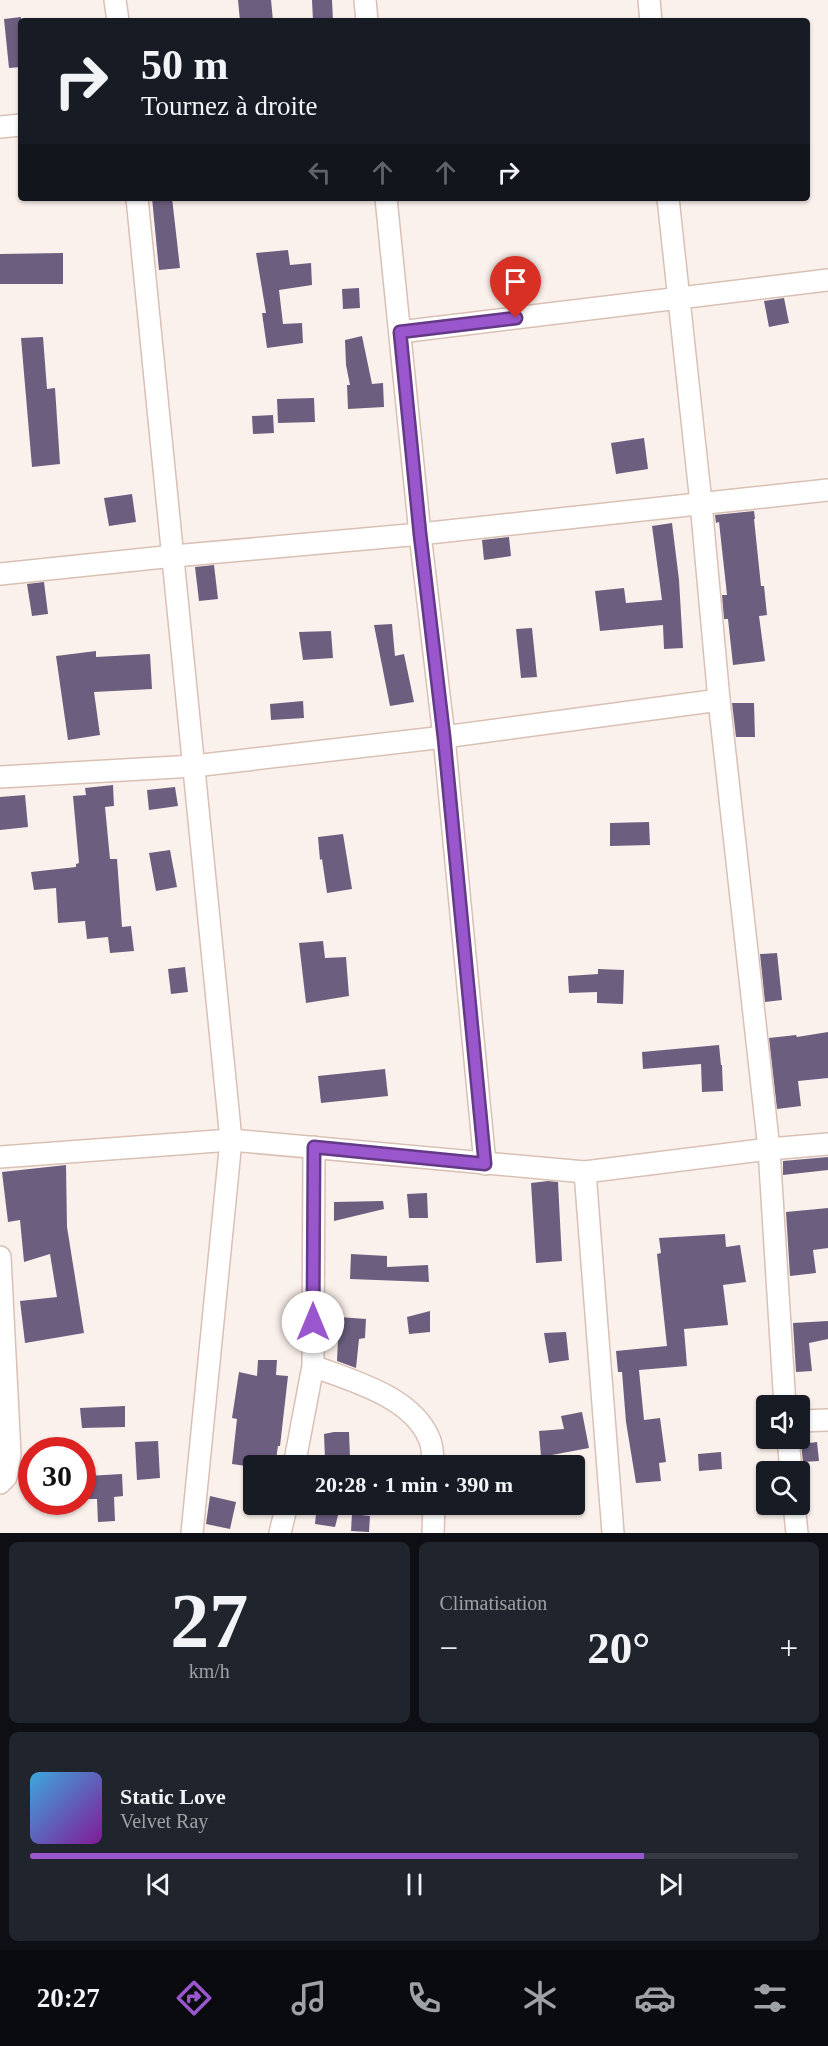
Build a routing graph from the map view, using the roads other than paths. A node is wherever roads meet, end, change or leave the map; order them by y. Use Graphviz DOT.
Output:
graph roads {
  1 [pos="115,0"];
  2 [pos="364,0"];
  3 [pos="649,0"];
  4 [pos="118,18"];
  5 [pos="367,18"];
  6 [pos="651,18"];
  7 [pos="18,125"];
  8 [pos="0,127"];
  9 [pos="137,201"];
  10 [pos="386,201"];
  11 [pos="668,201"];
  12 [pos="828,280"];
  13 [pos="677,298"];
  14 [pos="400,332"];
  15 [pos="828,490"];
  16 [pos="701,503"];
  17 [pos="420,534"];
  18 [pos="174,556"];
  19 [pos="0,574"];
  20 [pos="719,699"];
  21 [pos="444,737"];
  22 [pos="194,766"];
  23 [pos="0,777"];
  24 [pos="231,1140"];
  25 [pos="828,1144"];
  26 [pos="314,1147"];
  27 [pos="769,1149"];
  28 [pos="0,1157"];
  29 [pos="485,1164"];
  30 [pos="585,1172"];
  31 [pos="0,1257"];
  32 [pos="313,1366"];
  33 [pos="784,1395"];
  34 [pos="810,1420"];
  35 [pos="828,1420"];
  36 [pos="296,1455"];
  37 [pos="432,1455"];
  38 [pos="0,1483"];
  39 [pos="284,1515"];
  40 [pos="434,1515"];
  41 [pos="795,1515"];
  42 [pos="192,1533"];
  43 [pos="280,1533"];
  44 [pos="433,1533"];
  45 [pos="613,1533"];
  46 [pos="797,1533"];
  1 -- 4 [label="street"];
  2 -- 5 [label="street"];
  3 -- 6 [label="street"];
  7 -- 8 [label="street"];
  9 -- 18 [label="street"];
  10 -- 14 [label="street"];
  11 -- 13 [label="street"];
  12 -- 13 [label="street"];
  13 -- 14 [label="street"];
  13 -- 16 [label="street"];
  14 -- 17 [label="street"];
  15 -- 16 [label="street"];
  16 -- 17 [label="street"];
  16 -- 20 [label="street"];
  17 -- 18 [label="street"];
  17 -- 21 [label="street"];
  18 -- 19 [label="street"];
  18 -- 22 [label="street"];
  20 -- 21 [label="street"];
  20 -- 27 [label="street"];
  21 -- 22 [label="street"];
  21 -- 29 [label="street"];
  22 -- 23 [label="street"];
  22 -- 24 [label="street"];
  24 -- 26 [label="street"];
  24 -- 28 [label="street"];
  24 -- 42 [label="street"];
  25 -- 27 [label="street"];
  26 -- 29 [label="street"];
  26 -- 32 [label="street"];
  27 -- 30 [label="street"];
  27 -- 33 [label="street"];
  29 -- 30 [label="street"];
  30 -- 45 [label="street"];
  31 -- 38 [label="street"];
  32 -- 36 [label="street"];
  32 -- 37 [label="street"];
  34 -- 35 [label="street"];
  39 -- 43 [label="street"];
  40 -- 44 [label="street"];
  41 -- 46 [label="street"];
}
